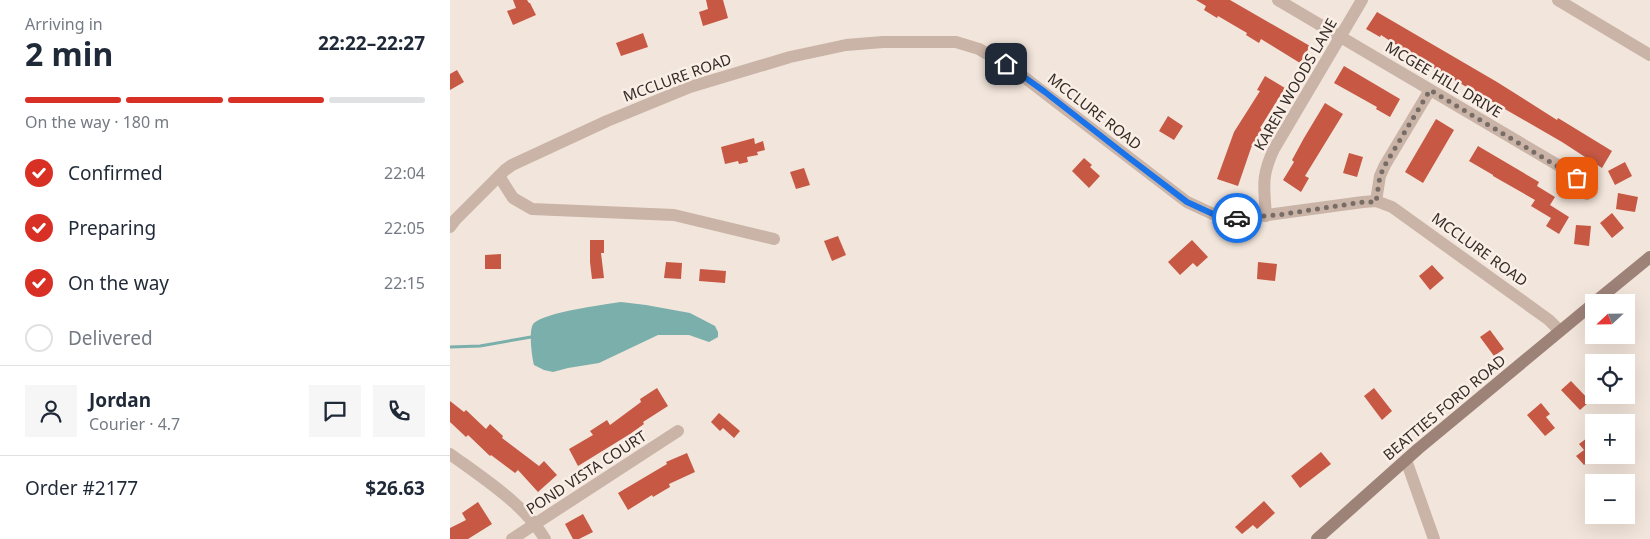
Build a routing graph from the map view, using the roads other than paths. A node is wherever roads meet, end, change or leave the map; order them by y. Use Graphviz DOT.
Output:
graph roads {
  1 [pos="1278,0"];
  2 [pos="1362,0"];
  3 [pos="1558,0"];
  4 [pos="1341,37"];
  5 [pos="1650,54"];
  6 [pos="1430,90"];
  7 [pos="498,176"];
  8 [pos="1587,194"];
  9 [pos="1376,202"];
  10 [pos="1266,216"];
  11 [pos="450,227"];
  12 [pos="774,239"];
  13 [pos="1650,257"];
  14 [pos="1605,294"];
  15 [pos="1585,310"];
  16 [pos="1560,331"];
  17 [pos="678,431"];
  18 [pos="450,454"];
  19 [pos="1406,460"];
  20 [pos="535,524"];
  21 [pos="512,539"];
  22 [pos="545,539"];
  23 [pos="1317,539"];
  24 [pos="1434,539"];
  1 -- 4 [label="street, MCGEE HILL DRIVE"];
  2 -- 4 [label="street, KAREN WOODS LANE"];
  3 -- 5 [label="street"];
  4 -- 6 [label="street, MCGEE HILL DRIVE"];
  4 -- 10 [label="street, KAREN WOODS LANE"];
  6 -- 8 [label="street, MCGEE HILL DRIVE"];
  6 -- 9 [label="street"];
  7 -- 10 [label="street, MCCLURE ROAD"];
  7 -- 11 [label="street, MCCLURE ROAD"];
  7 -- 12 [label="street"];
  9 -- 10 [label="street, MCCLURE ROAD"];
  9 -- 16 [label="street, MCCLURE ROAD"];
  13 -- 14 [label="main road, BEATTIES FORD ROAD"];
  15 -- 16 [label="main road, BEATTIES FORD ROAD"];
  16 -- 19 [label="main road, BEATTIES FORD ROAD"];
  17 -- 20 [label="street, POND VISTA COURT"];
  18 -- 20 [label="street"];
  19 -- 23 [label="main road, BEATTIES FORD ROAD"];
  19 -- 24 [label="street"];
  20 -- 21 [label="street, POND VISTA COURT"];
  20 -- 22 [label="street"];
}
